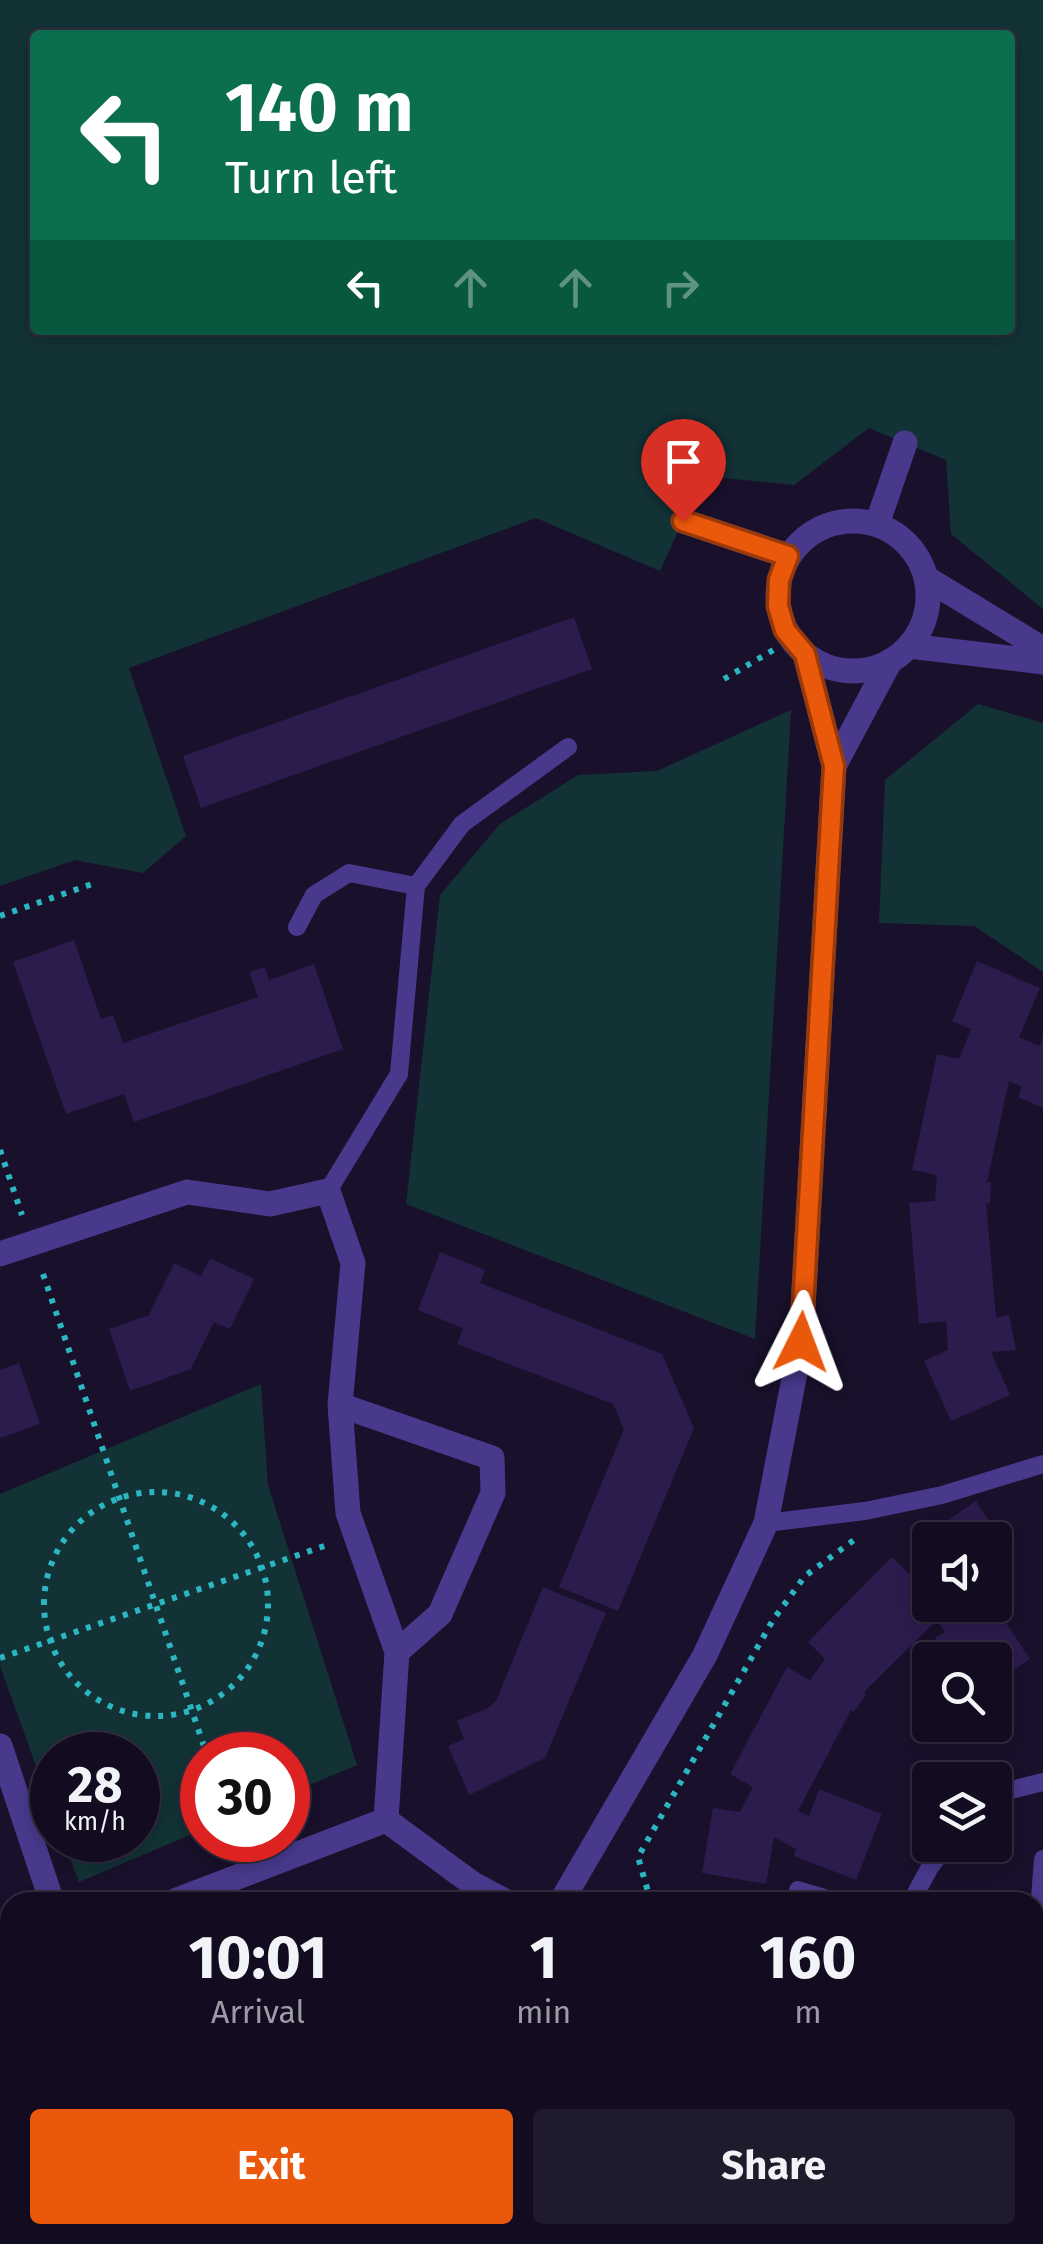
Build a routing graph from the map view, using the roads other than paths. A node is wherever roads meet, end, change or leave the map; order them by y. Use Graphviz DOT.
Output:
graph roads {
  1 [pos="905,443"];
  2 [pos="683,521"];
  3 [pos="876,524"];
  4 [pos="788,556"];
  5 [pos="926,578"];
  6 [pos="799,647"];
  7 [pos="1043,649"];
  8 [pos="900,654"];
  9 [pos="1043,662"];
  10 [pos="568,747"];
  11 [pos="834,766"];
  12 [pos="416,886"];
  13 [pos="296,926"];
  14 [pos="328,1191"];
  15 [pos="0,1254"];
  16 [pos="340,1405"];
  17 [pos="1043,1464"];
  18 [pos="766,1523"];
  19 [pos="397,1652"];
  20 [pos="0,1746"];
  21 [pos="1043,1782"];
  22 [pos="1012,1790"];
  23 [pos="386,1820"];
  24 [pos="1043,1858"];
  25 [pos="934,1862"];
  26 [pos="798,1890"];
  27 [pos="49,1892"];
  28 [pos="198,1892"];
  29 [pos="488,1892"];
  30 [pos="567,1892"];
  31 [pos="805,1892"];
  32 [pos="917,1892"];
  33 [pos="1040,1892"];
  1 -- 3 [label="street"];
  2 -- 4 [label="street"];
  3 -- 4 [label="street"];
  3 -- 5 [label="street"];
  4 -- 6 [label="street"];
  5 -- 7 [label="street"];
  5 -- 8 [label="street"];
  6 -- 8 [label="street"];
  6 -- 11 [label="street"];
  8 -- 9 [label="street"];
  8 -- 11 [label="street"];
  10 -- 12 [label="lane"];
  11 -- 18 [label="street"];
  12 -- 13 [label="lane"];
  12 -- 14 [label="lane"];
  14 -- 15 [label="street"];
  14 -- 16 [label="street"];
  16 -- 19 [label="street"];
  16 -- 19 [label="street"];
  17 -- 18 [label="lane"];
  18 -- 30 [label="street"];
  19 -- 23 [label="street"];
  20 -- 27 [label="street"];
  21 -- 22 [label="lane"];
  23 -- 28 [label="street"];
  23 -- 29 [label="street"];
  24 -- 33 [label="lane"];
  25 -- 32 [label="lane"];
  26 -- 31 [label="lane"];
}
